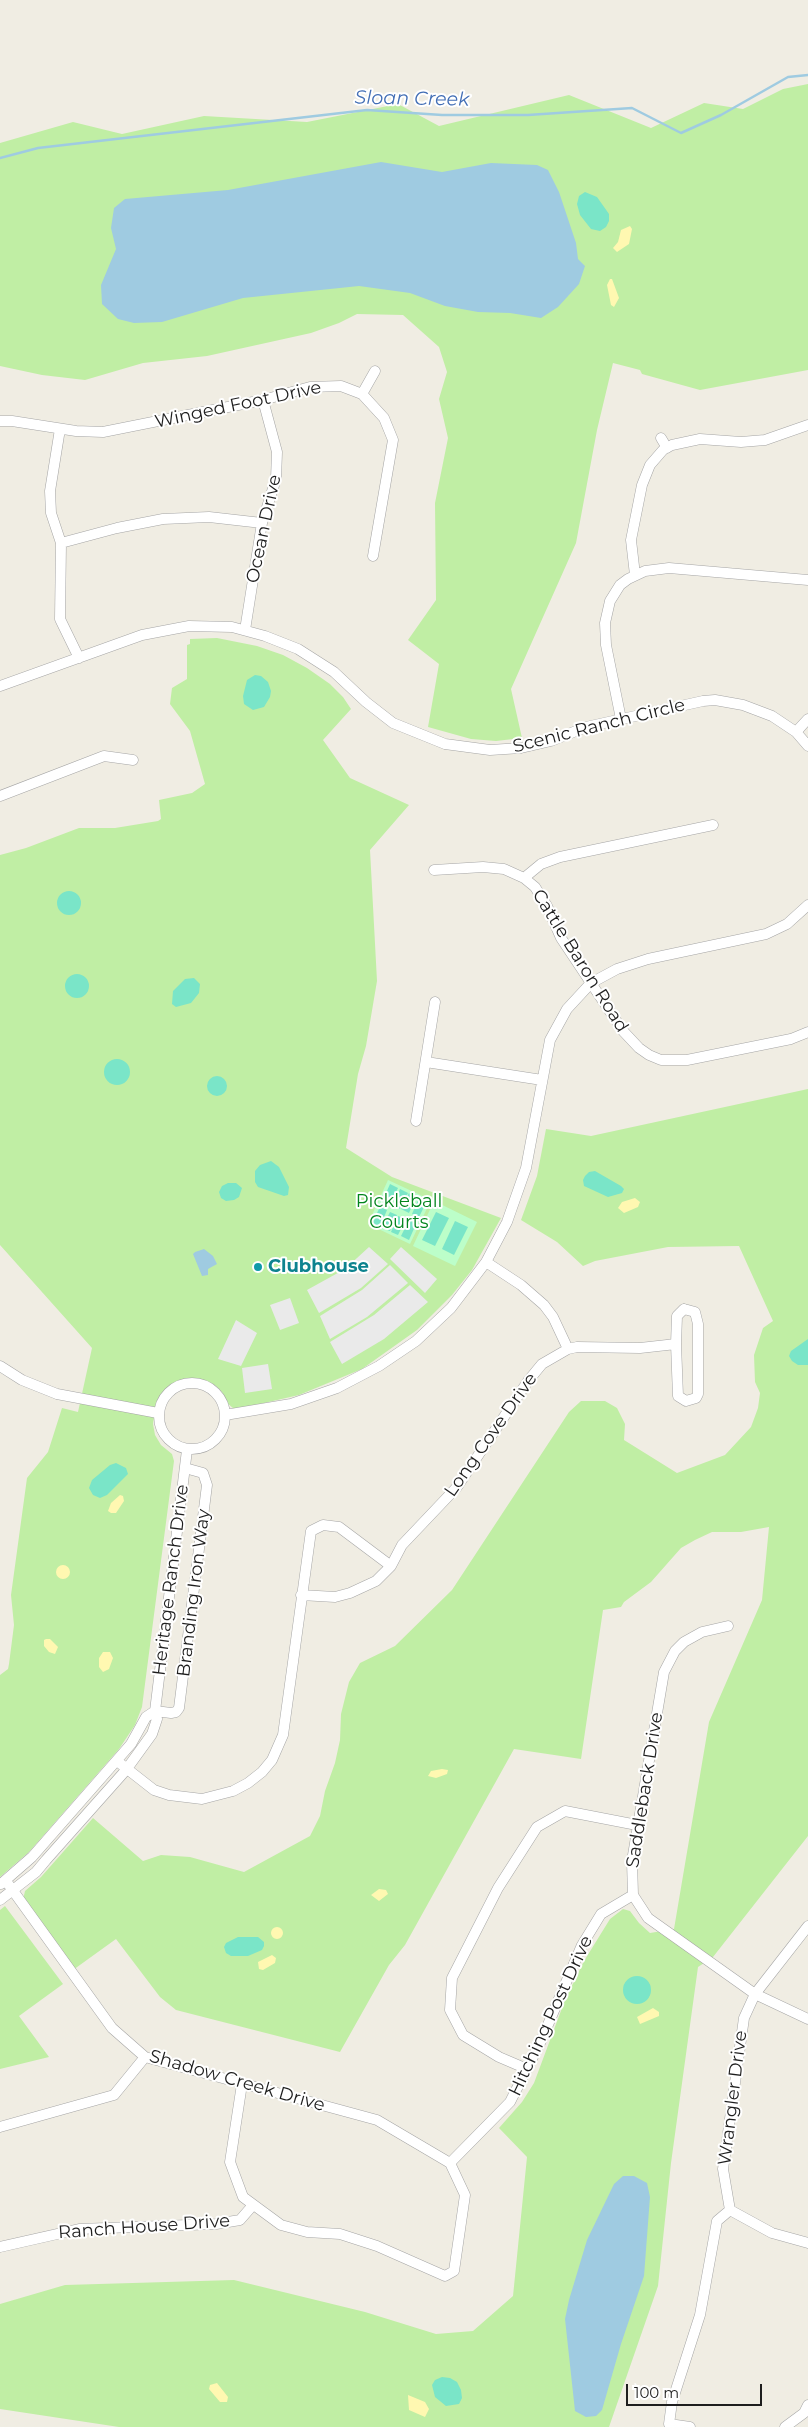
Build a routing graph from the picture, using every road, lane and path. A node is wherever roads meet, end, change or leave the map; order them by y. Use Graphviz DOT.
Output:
graph roads {
  1 [pos="375,371"];
  2 [pos="362,394"];
  3 [pos="263,400"];
  4 [pos="0,421"];
  5 [pos="808,425"];
  6 [pos="60,429"];
  7 [pos="661,438"];
  8 [pos="667,448"];
  9 [pos="262,523"];
  10 [pos="62,543"];
  11 [pos="374,556"];
  12 [pos="635,575"];
  13 [pos="808,580"];
  14 [pos="245,630"];
  15 [pos="79,658"];
  16 [pos="0,686"];
  17 [pos="621,719"];
  18 [pos="808,719"];
  19 [pos="796,732"];
  20 [pos="808,746"];
  21 [pos="133,760"];
  22 [pos="0,796"];
  23 [pos="713,825"];
  24 [pos="434,870"];
  25 [pos="524,878"];
  26 [pos="808,905"];
  27 [pos="591,983"];
  28 [pos="436,1002"];
  29 [pos="808,1032"];
  30 [pos="426,1062"];
  31 [pos="542,1080"];
  32 [pos="416,1121"];
  33 [pos="486,1262"];
  34 [pos="676,1344"];
  35 [pos="568,1349"];
  36 [pos="0,1366"];
  37 [pos="158,1413"];
  38 [pos="225,1415"];
  39 [pos="187,1450"];
  40 [pos="185,1468"];
  41 [pos="391,1566"];
  42 [pos="301,1595"];
  43 [pos="728,1626"];
  44 [pos="155,1711"];
  45 [pos="117,1761"];
  46 [pos="126,1770"];
  47 [pos="637,1825"];
  48 [pos="3,1882"];
  49 [pos="12,1891"];
  50 [pos="633,1895"];
  51 [pos="0,1900"];
  52 [pos="808,1926"];
  53 [pos="755,1994"];
  54 [pos="808,2019"];
  55 [pos="145,2057"];
  56 [pos="527,2069"];
  57 [pos="242,2084"];
  58 [pos="0,2127"];
  59 [pos="450,2163"];
  60 [pos="253,2205"];
  61 [pos="730,2210"];
  62 [pos="808,2243"];
  63 [pos="0,2247"];
  64 [pos="808,2406"];
  65 [pos="690,2427"];
  66 [pos="785,2427"];
  1 -- 2 [label="street"];
  2 -- 3 [label="street, Winged Foot Drive"];
  2 -- 11 [label="street, Winged Foot Drive"];
  3 -- 6 [label="street, Winged Foot Drive"];
  3 -- 9 [label="street, Ocean Drive"];
  4 -- 6 [label="street, Winged Foot Drive"];
  5 -- 8 [label="street"];
  6 -- 10 [label="street"];
  7 -- 8 [label="street"];
  8 -- 12 [label="street"];
  9 -- 10 [label="street"];
  9 -- 14 [label="street, Ocean Drive"];
  10 -- 15 [label="street"];
  12 -- 13 [label="street"];
  12 -- 17 [label="street"];
  14 -- 15 [label="street, Scenic Ranch Circle"];
  14 -- 17 [label="street, Scenic Ranch Circle"];
  15 -- 16 [label="street, Scenic Ranch Circle"];
  17 -- 19 [label="street, Scenic Ranch Circle"];
  18 -- 19 [label="street"];
  19 -- 20 [label="street, Scenic Ranch Circle"];
  21 -- 22 [label="street"];
  23 -- 25 [label="street"];
  24 -- 25 [label="street, Cattle Baron Road"];
  25 -- 27 [label="street, Cattle Baron Road"];
  26 -- 27 [label="street"];
  27 -- 29 [label="street, Cattle Baron Road"];
  27 -- 31 [label="street"];
  28 -- 30 [label="street"];
  30 -- 31 [label="street"];
  30 -- 32 [label="street"];
  31 -- 33 [label="street"];
  33 -- 35 [label="street"];
  33 -- 38 [label="street"];
  34 -- 34 [label="street"];
  34 -- 35 [label="street, Long Cove Drive"];
  35 -- 41 [label="street, Long Cove Drive"];
  36 -- 37 [label="street"];
  37 -- 38 [label="street"];
  37 -- 39 [label="street"];
  38 -- 39 [label="street"];
  39 -- 40 [label="street, Heritage Ranch Drive"];
  40 -- 44 [label="street, Heritage Ranch Drive"];
  40 -- 44 [label="street, Branding Iron Way"];
  41 -- 42 [label="street, Long Cove Drive"];
  41 -- 42 [label="street"];
  42 -- 46 [label="street"];
  43 -- 47 [label="street, Saddleback Drive"];
  44 -- 45 [label="street"];
  44 -- 46 [label="street, Heritage Ranch Drive"];
  45 -- 46 [label="street"];
  45 -- 48 [label="street"];
  46 -- 49 [label="street, Heritage Ranch Drive"];
  47 -- 50 [label="street, Saddleback Drive"];
  47 -- 56 [label="street"];
  48 -- 49 [label="street, Shadow Creek Drive"];
  49 -- 51 [label="street, Heritage Ranch Drive"];
  49 -- 55 [label="street, Shadow Creek Drive"];
  50 -- 53 [label="street, Saddleback Drive"];
  50 -- 56 [label="street, Hitching Post Drive"];
  52 -- 53 [label="street, Wrangler Drive"];
  53 -- 54 [label="street, Saddleback Drive"];
  53 -- 61 [label="street, Wrangler Drive"];
  55 -- 57 [label="street, Shadow Creek Drive"];
  55 -- 58 [label="street"];
  56 -- 59 [label="street, Hitching Post Drive"];
  57 -- 59 [label="street, Shadow Creek Drive"];
  57 -- 60 [label="street"];
  59 -- 60 [label="street"];
  60 -- 63 [label="street, Ranch House Drive"];
  61 -- 62 [label="street"];
  61 -- 65 [label="street"];
  64 -- 66 [label="street"];
}
